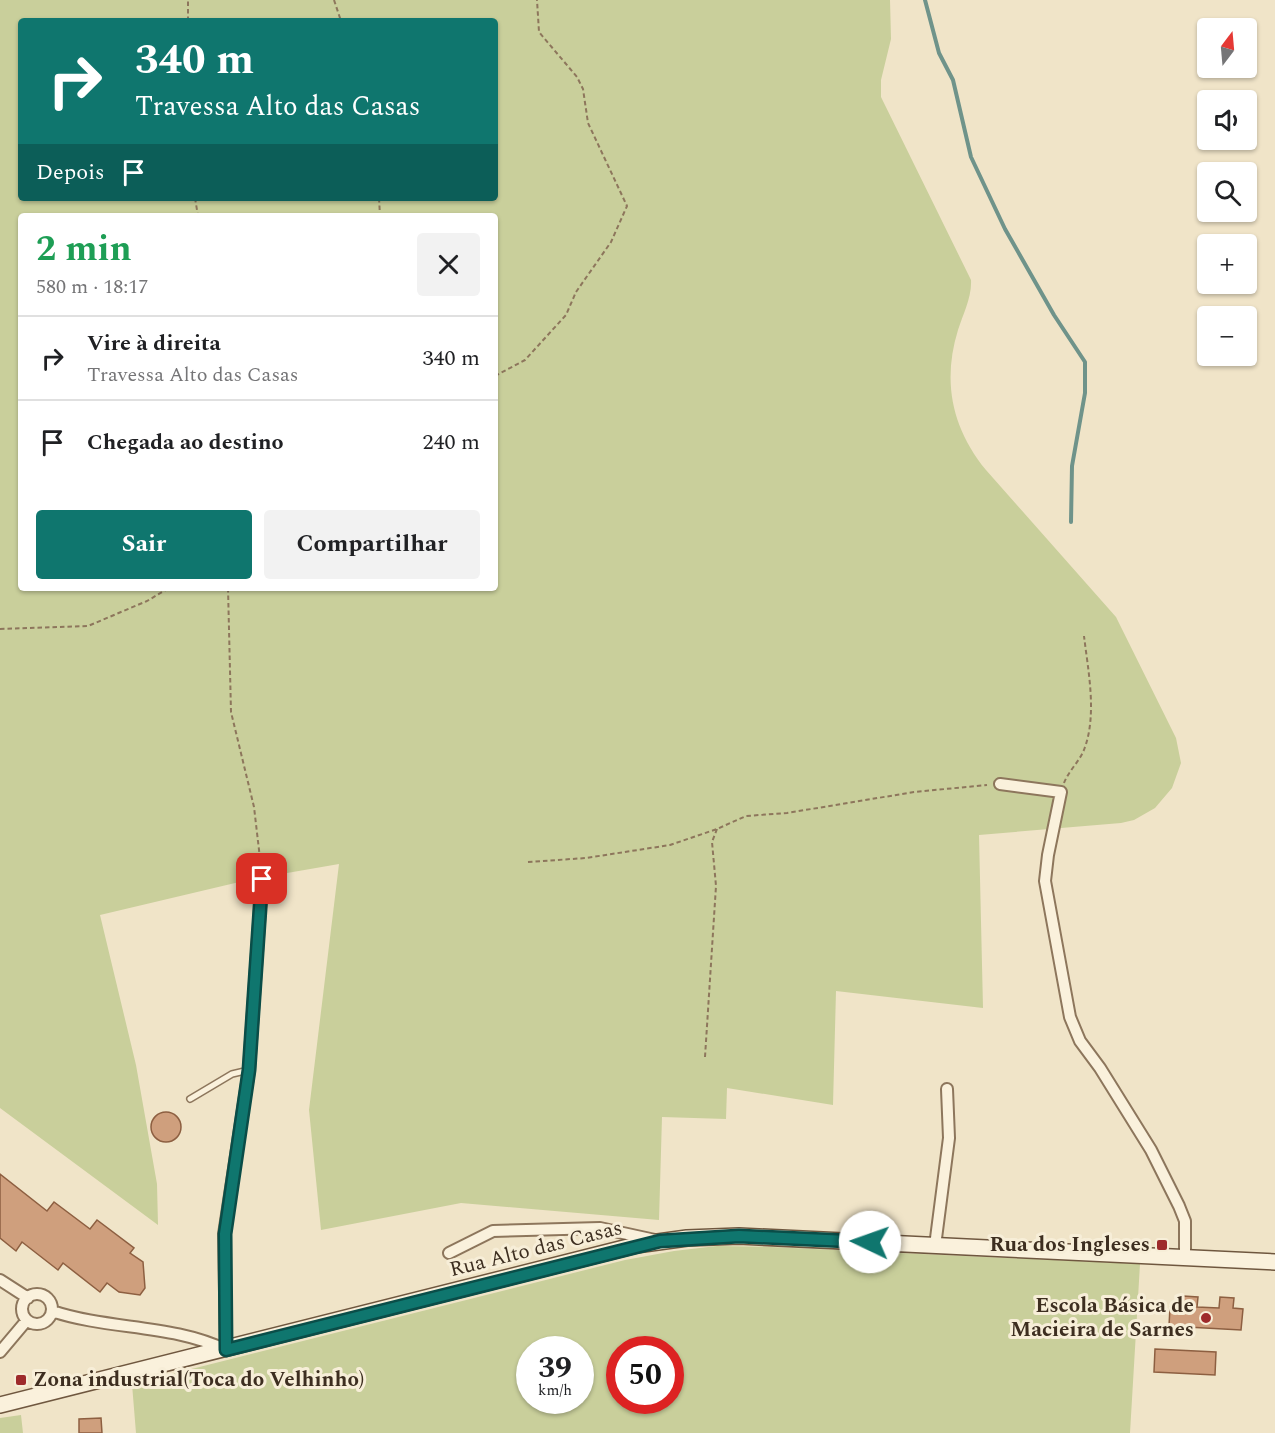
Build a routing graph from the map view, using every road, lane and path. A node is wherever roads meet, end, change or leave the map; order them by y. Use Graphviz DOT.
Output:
graph roads {
  1 [pos="188,0"];
  2 [pos="334,0"];
  3 [pos="537,0"];
  4 [pos="188,18"];
  5 [pos="340,18"];
  6 [pos="498,374"];
  7 [pos="164,591"];
  8 [pos="228,591"];
  9 [pos="0,628"];
  10 [pos="1084,636"];
  11 [pos="1000,784"];
  12 [pos="1061,792"];
  13 [pos="717,830"];
  14 [pos="528,862"];
  15 [pos="262,879"];
  16 [pos="705,1057"];
  17 [pos="249,1070"];
  18 [pos="947,1089"];
  19 [pos="190,1099"];
  20 [pos="660,1241"];
  21 [pos="935,1246"];
  22 [pos="449,1253"];
  23 [pos="1185,1257"];
  24 [pos="1275,1262"];
  25 [pos="0,1280"];
  26 [pos="28,1298"];
  27 [pos="52,1311"];
  28 [pos="27,1320"];
  29 [pos="226,1350"];
  30 [pos="0,1352"];
  31 [pos="0,1405"];
  1 -- 4 [label="path"];
  2 -- 5 [label="path"];
  3 -- 6 [label="path"];
  7 -- 9 [label="path"];
  8 -- 15 [label="path"];
  10 -- 12 [label="path"];
  11 -- 12 [label="street"];
  11 -- 13 [label="path"];
  12 -- 23 [label="street"];
  13 -- 14 [label="path"];
  13 -- 16 [label="path"];
  15 -- 17 [label="street"];
  17 -- 19 [label="lane"];
  17 -- 29 [label="street"];
  18 -- 21 [label="street"];
  20 -- 21 [label="main road, Rua Alto das Casas"];
  20 -- 22 [label="street"];
  20 -- 29 [label="main road, Rua Alto das Casas"];
  21 -- 23 [label="main road, Rua Alto das Casas"];
  23 -- 24 [label="main road, Rua Alto das Casas"];
  25 -- 26 [label="street"];
  26 -- 27 [label="street"];
  26 -- 28 [label="street"];
  27 -- 28 [label="street"];
  27 -- 29 [label="street"];
  28 -- 30 [label="street"];
  29 -- 31 [label="main road, Rua Alto das Casas"];
}
